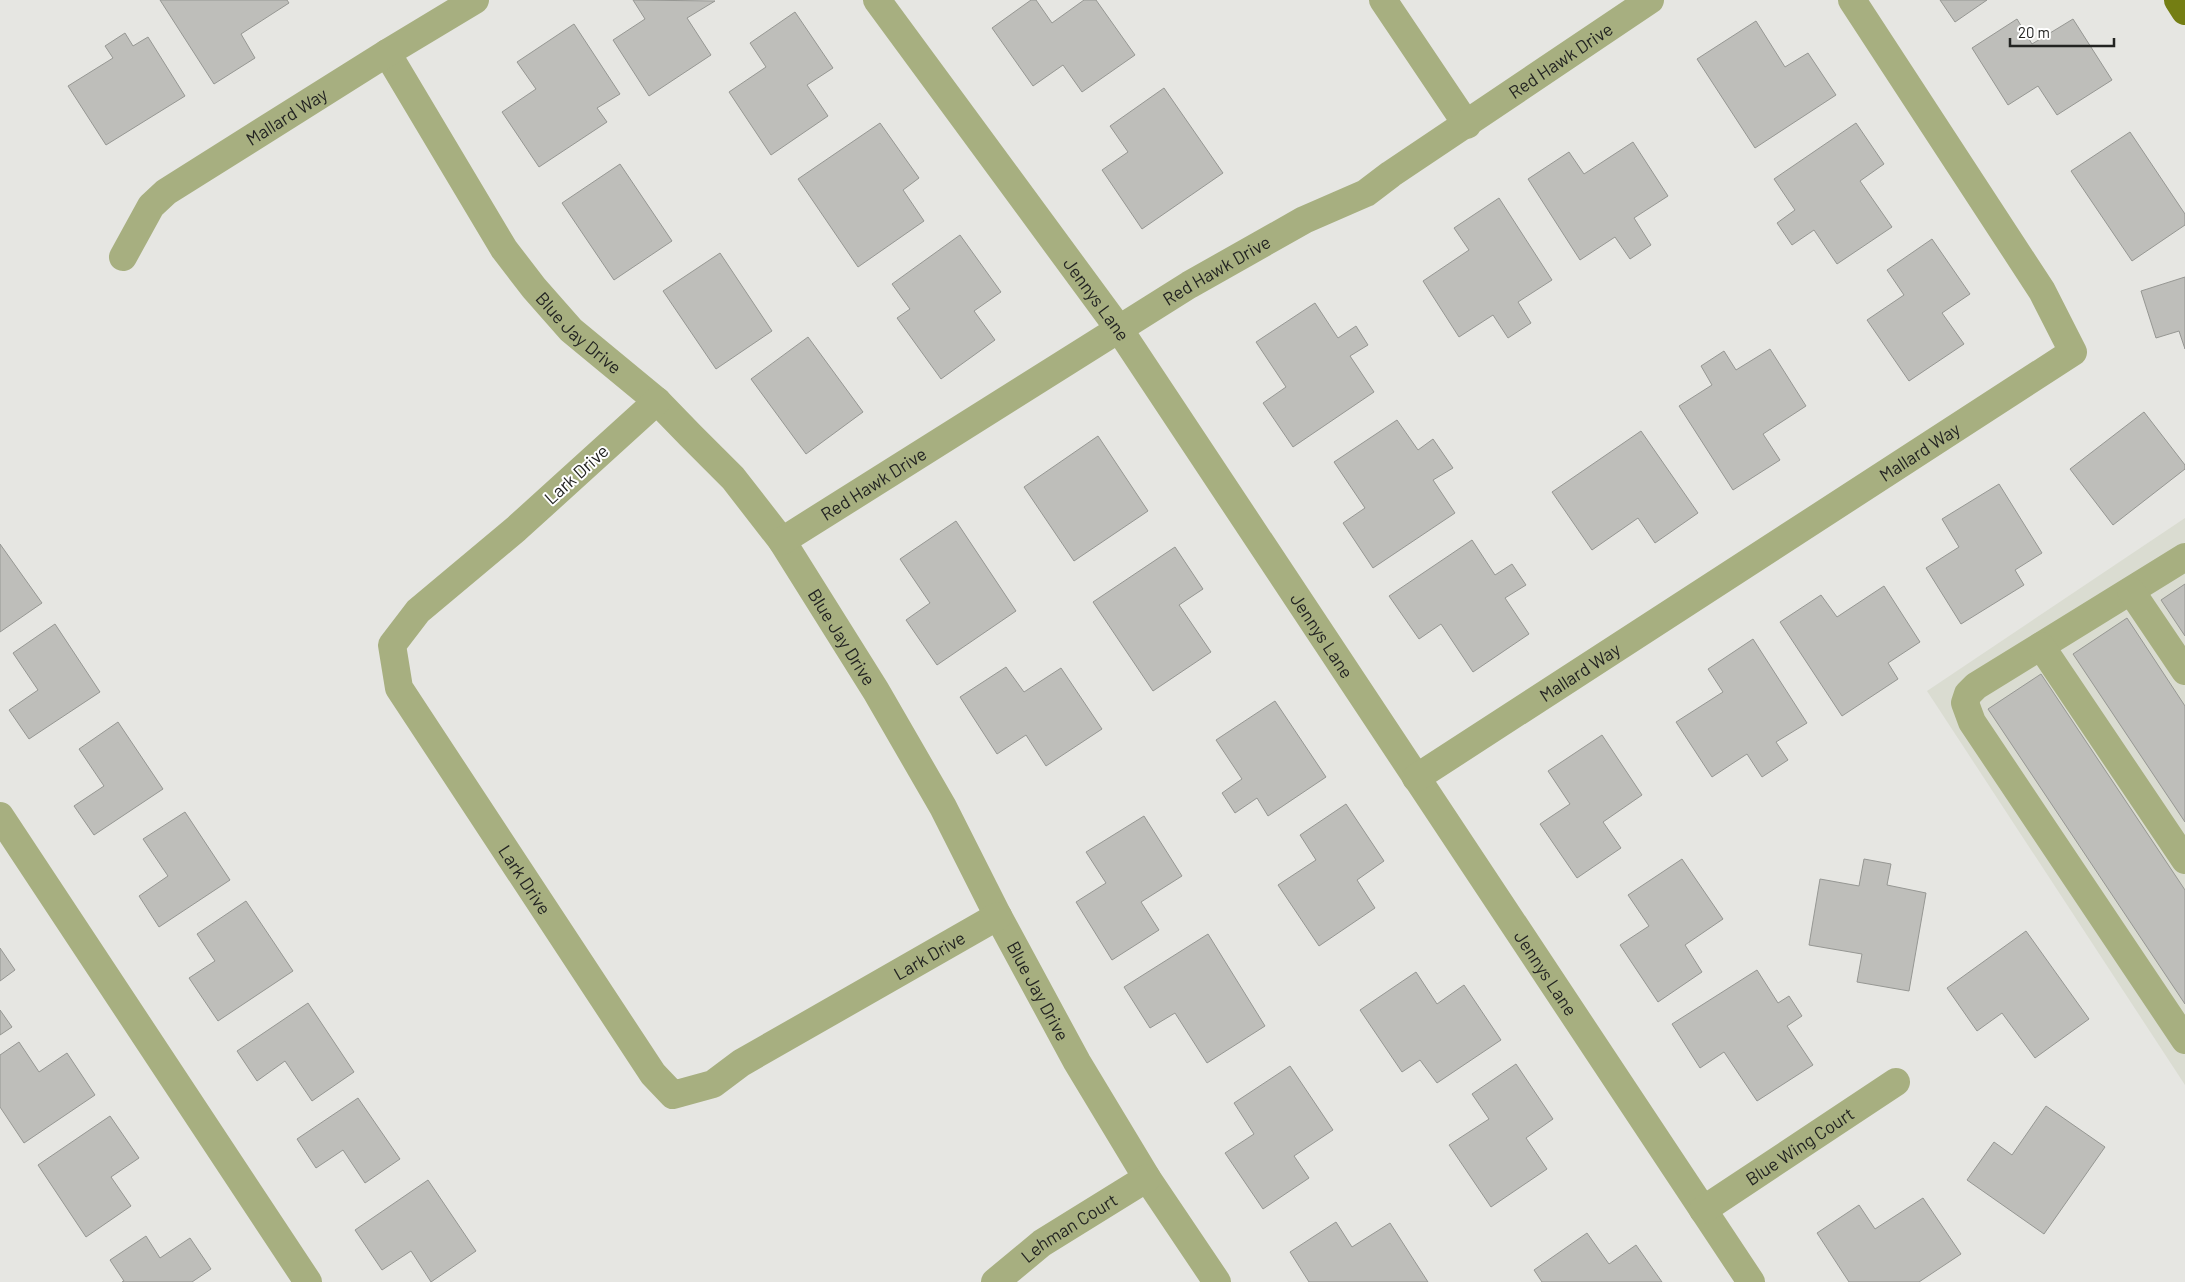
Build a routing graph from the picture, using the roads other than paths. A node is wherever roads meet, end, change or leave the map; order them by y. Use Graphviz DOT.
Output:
graph roads {
  1 [pos="475,0"];
  2 [pos="877,0"];
  3 [pos="1383,0"];
  4 [pos="1650,0"];
  5 [pos="1852,0"];
  6 [pos="2178,0"];
  7 [pos="2185,11"];
  8 [pos="387,53"];
  9 [pos="1467,124"];
  10 [pos="123,257"];
  11 [pos="1119,329"];
  12 [pos="657,401"];
  13 [pos="782,541"];
  14 [pos="2185,557"];
  15 [pos="2131,590"];
  16 [pos="2040,646"];
  17 [pos="2185,671"];
  18 [pos="1416,778"];
  19 [pos="0,816"];
  20 [pos="2185,860"];
  21 [pos="998,916"];
  22 [pos="2185,1040"];
  23 [pos="1896,1082"];
  24 [pos="1147,1178"];
  25 [pos="1703,1210"];
  26 [pos="308,1282"];
  27 [pos="995,1282"];
  28 [pos="1217,1282"];
  29 [pos="1751,1282"];
  1 -- 8 [label="street, Mallard Way"];
  2 -- 11 [label="street, Jennys Lane"];
  3 -- 9 [label="street"];
  4 -- 9 [label="street, Red Hawk Drive"];
  5 -- 18 [label="street, Mallard Way"];
  6 -- 7 [label="main road"];
  8 -- 10 [label="street, Mallard Way"];
  8 -- 12 [label="street, Blue Jay Drive"];
  9 -- 11 [label="street, Red Hawk Drive"];
  11 -- 13 [label="street, Red Hawk Drive"];
  11 -- 18 [label="street, Jennys Lane"];
  12 -- 13 [label="street, Blue Jay Drive"];
  12 -- 21 [label="street, Lark Drive"];
  13 -- 21 [label="street, Blue Jay Drive"];
  14 -- 15 [label="street"];
  15 -- 16 [label="street"];
  15 -- 17 [label="street"];
  16 -- 20 [label="street"];
  16 -- 22 [label="street"];
  18 -- 25 [label="street, Jennys Lane"];
  19 -- 26 [label="street"];
  21 -- 24 [label="street, Blue Jay Drive"];
  23 -- 25 [label="street, Blue Wing Court"];
  24 -- 27 [label="street, Lehman Court"];
  24 -- 28 [label="street, Blue Jay Drive"];
  25 -- 29 [label="street, Jennys Lane"];
}
